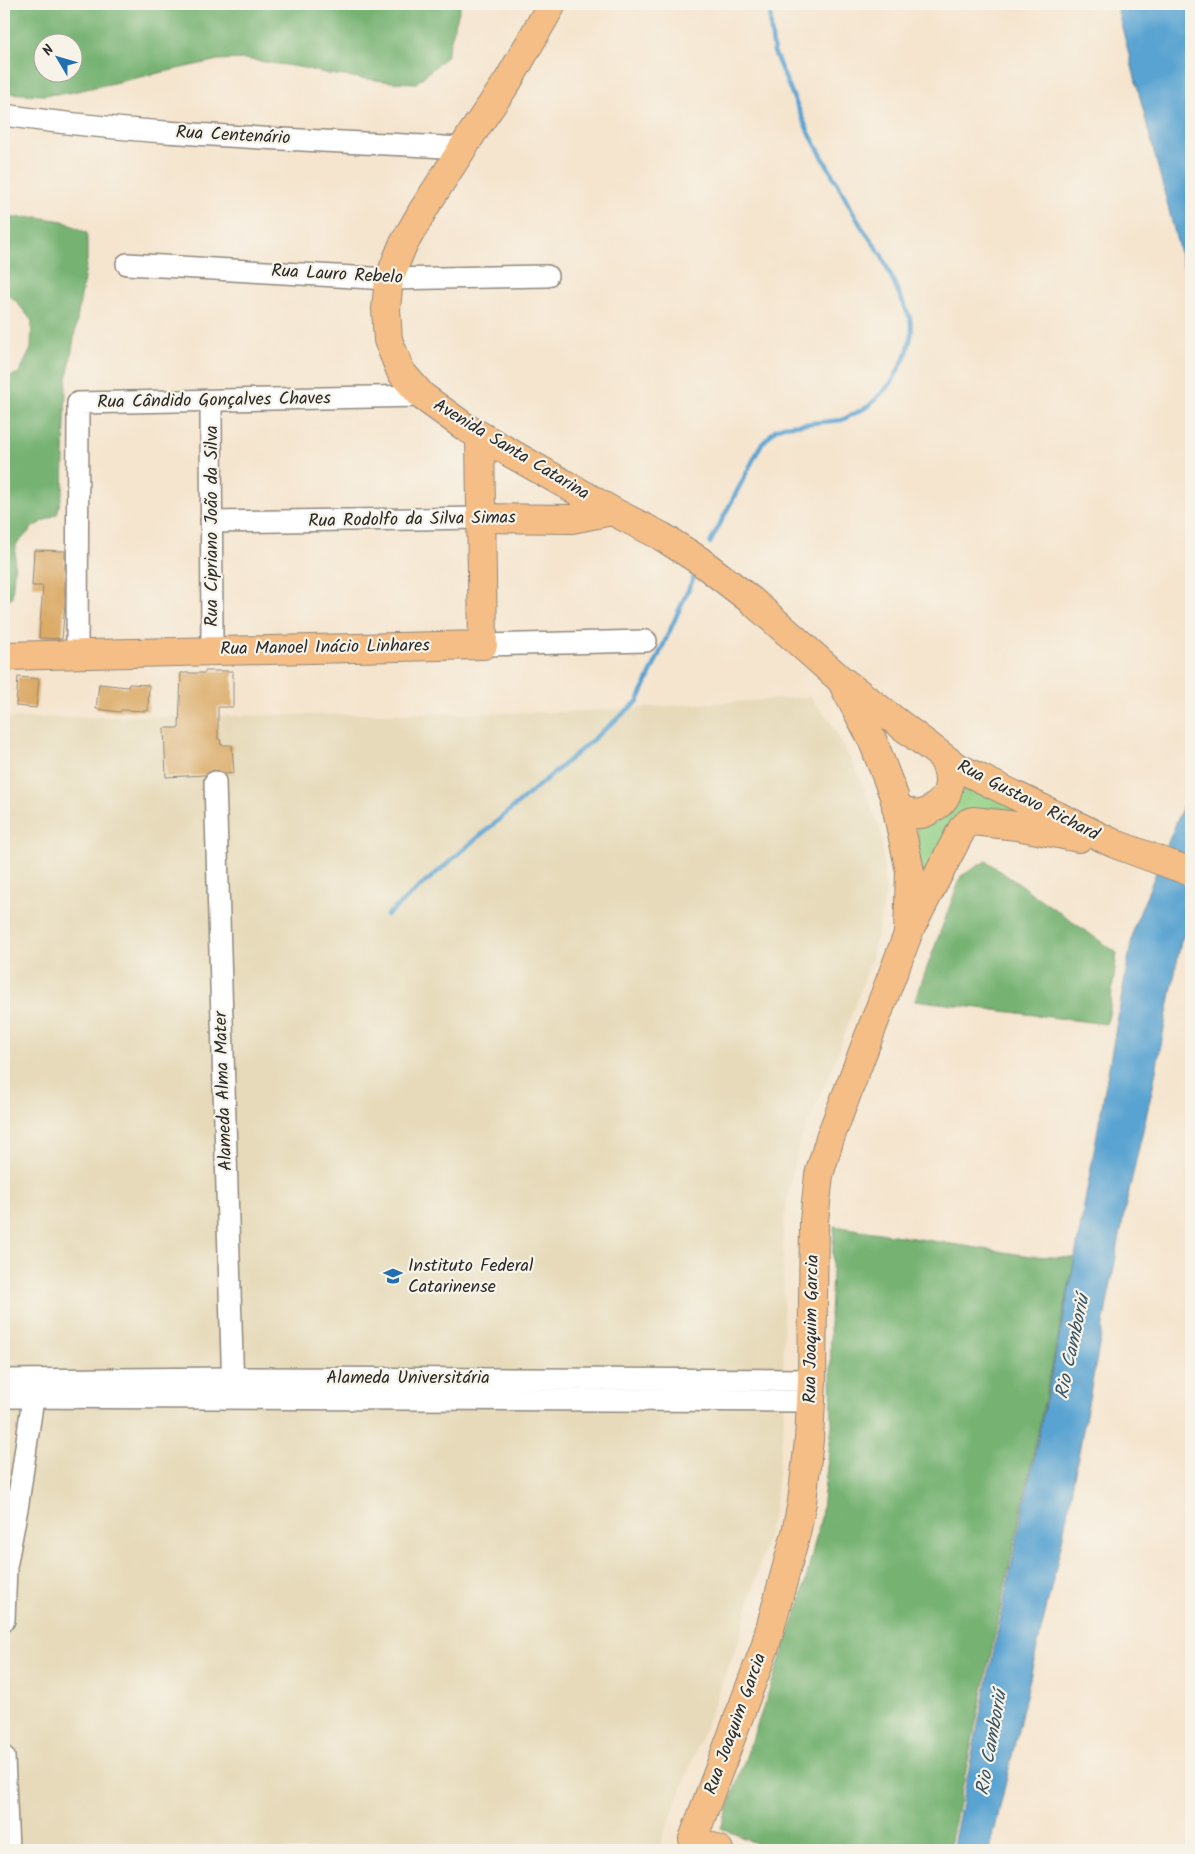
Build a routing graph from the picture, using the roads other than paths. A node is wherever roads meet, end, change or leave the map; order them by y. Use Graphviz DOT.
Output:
graph roads {
  1 [pos="552,4"];
  2 [pos="4,115"];
  3 [pos="462,148"];
  4 [pos="127,264"];
  5 [pos="547,276"];
  6 [pos="389,279"];
  7 [pos="422,396"];
  8 [pos="211,401"];
  9 [pos="480,436"];
  10 [pos="612,511"];
  11 [pos="482,518"];
  12 [pos="211,522"];
  13 [pos="646,641"];
  14 [pos="484,645"];
  15 [pos="212,651"];
  16 [pos="77,654"];
  17 [pos="4,656"];
  18 [pos="840,679"];
  19 [pos="942,757"];
  20 [pos="215,782"];
  21 [pos="896,807"];
  22 [pos="1125,848"];
  23 [pos="1191,872"];
  24 [pos="908,934"];
  25 [pos="233,1378"];
  26 [pos="4,1380"];
  27 [pos="811,1391"];
  28 [pos="4,1397"];
  29 [pos="32,1398"];
  30 [pos="233,1399"];
  31 [pos="4,1620"];
  32 [pos="4,1757"];
  33 [pos="5,1808"];
  34 [pos="691,1845"];
  35 [pos="8,1850"];
  36 [pos="719,1850"];
  1 -- 3 [label="main road, Avenida Santa Catarina"];
  2 -- 3 [label="street, Rua Centenário"];
  3 -- 6 [label="main road, Avenida Santa Catarina"];
  4 -- 6 [label="street, Rua Lauro Rebelo"];
  5 -- 6 [label="street, Rua Lauro Rebelo"];
  6 -- 7 [label="main road, Avenida Santa Catarina"];
  7 -- 8 [label="street, Rua Cândido Gonçalves Chaves"];
  7 -- 9 [label="main road, Avenida Santa Catarina"];
  8 -- 12 [label="street, Rua Cipriano João da Silva"];
  8 -- 16 [label="street, Rua Cândido Gonçalves Chaves"];
  9 -- 10 [label="main road, Avenida Santa Catarina"];
  9 -- 11 [label="main road"];
  10 -- 11 [label="main road, Rua Rodolfo da Silva Simas"];
  10 -- 18 [label="main road, Avenida Santa Catarina"];
  11 -- 12 [label="street, Rua Rodolfo da Silva Simas"];
  11 -- 14 [label="main road"];
  12 -- 15 [label="street, Rua Cipriano João da Silva"];
  13 -- 14 [label="street, Rua Manoel Inácio Linhares"];
  14 -- 15 [label="main road, Rua Manoel Inácio Linhares"];
  15 -- 16 [label="main road, Rua Manoel Inácio Linhares"];
  16 -- 17 [label="main road, Rua Manoel Inácio Linhares"];
  18 -- 19 [label="main road, Avenida Santa Catarina"];
  18 -- 21 [label="main road, Avenida Santa Catarina"];
  19 -- 21 [label="main road"];
  19 -- 22 [label="main road, Rua Gustavo Richard"];
  20 -- 25 [label="street, Alameda Alma Mater"];
  21 -- 24 [label="main road, Rua Joaquim Garcia"];
  22 -- 23 [label="main road, Rua Gustavo Richard"];
  22 -- 24 [label="main road, Rua Gustavo Richard"];
  24 -- 27 [label="main road, Rua Joaquim Garcia"];
  25 -- 26 [label="street, Alameda Universitária"];
  25 -- 27 [label="street, Alameda Universitária"];
  25 -- 30 [label="street, Alameda Alma Mater"];
  27 -- 30 [label="street, Alameda Universitária"];
  27 -- 34 [label="main road, Rua Joaquim Garcia"];
  28 -- 29 [label="street, Alameda Universitária"];
  29 -- 30 [label="street, Alameda Universitária"];
  29 -- 31 [label="street"];
  32 -- 33 [label="street"];
  33 -- 35 [label="street"];
  34 -- 36 [label="main road"];
}
